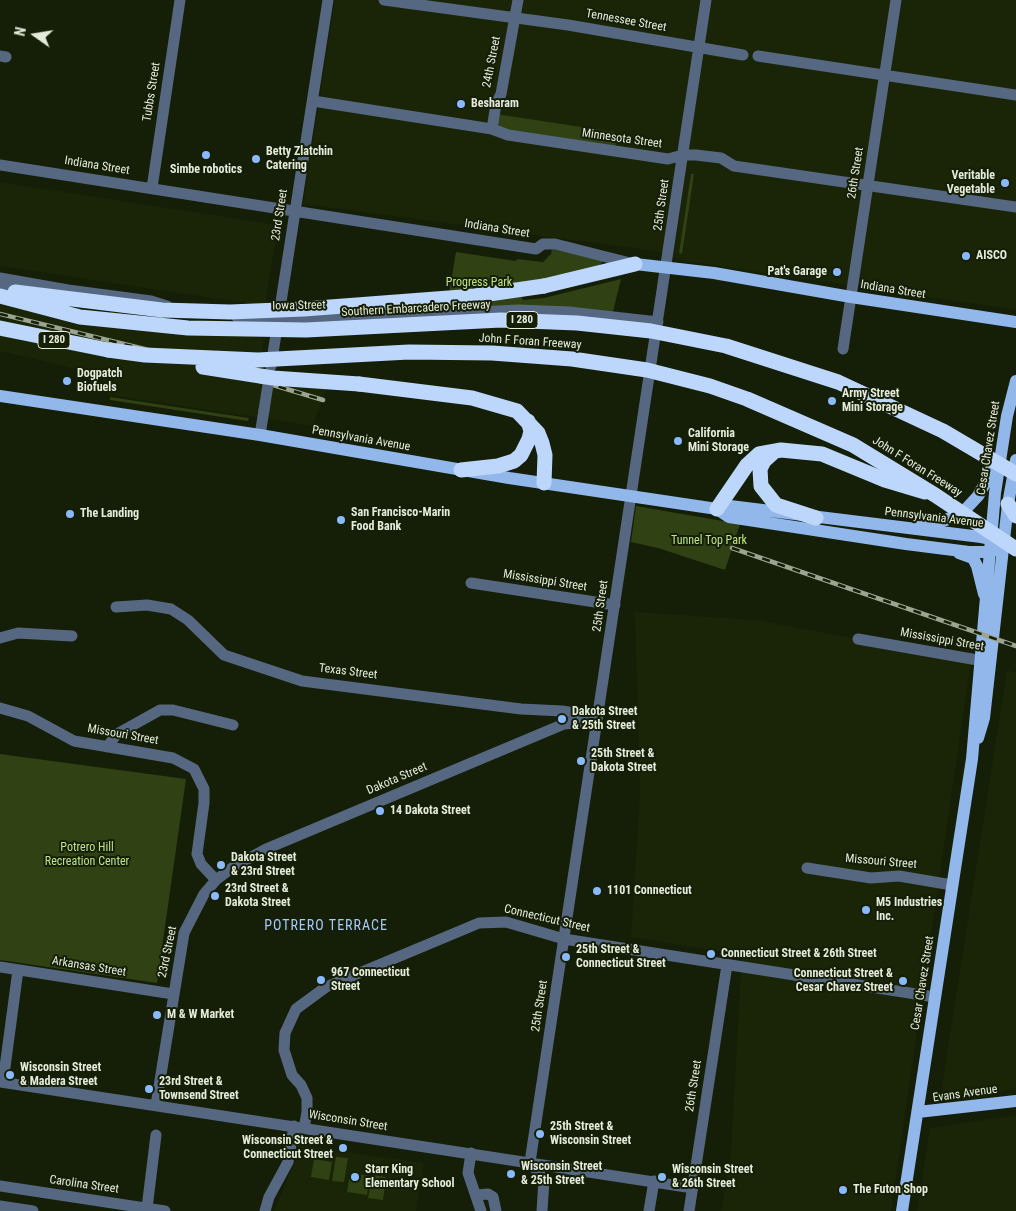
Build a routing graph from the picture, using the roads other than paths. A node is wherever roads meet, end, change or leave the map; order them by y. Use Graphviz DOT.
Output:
graph roads {
  1 [pos="180,0"];
  2 [pos="328,0"];
  3 [pos="384,0"];
  4 [pos="518,0"];
  5 [pos="706,0"];
  6 [pos="896,0"];
  7 [pos="514,17"];
  8 [pos="700,48"];
  9 [pos="743,55"];
  10 [pos="758,56"];
  11 [pos="885,75"];
  12 [pos="1016,95"];
  13 [pos="313,102"];
  14 [pos="492,129"];
  15 [pos="683,155"];
  16 [pos="0,165"];
  17 [pos="868,185"];
  18 [pos="152,188"];
  19 [pos="1016,207"];
  20 [pos="295,211"];
  21 [pos="635,264"];
  22 [pos="666,268"];
  23 [pos="0,278"];
  24 [pos="0,289"];
  25 [pos="0,296"];
  26 [pos="851,297"];
  27 [pos="180,310"];
  28 [pos="278,322"];
  29 [pos="658,322"];
  30 [pos="1016,322"];
  31 [pos="0,328"];
  32 [pos="843,349"];
  33 [pos="108,350"];
  34 [pos="1016,381"];
  35 [pos="0,396"];
  36 [pos="1007,416"];
  37 [pos="528,421"];
  38 [pos="260,435"];
  39 [pos="778,451"];
  40 [pos="1016,460"];
  41 [pos="461,470"];
  42 [pos="1016,474"];
  43 [pos="544,483"];
  44 [pos="631,495"];
  45 [pos="935,495"];
  46 [pos="717,509"];
  47 [pos="1012,510"];
  48 [pos="816,518"];
  49 [pos="899,528"];
  50 [pos="1003,547"];
  51 [pos="944,549"];
  52 [pos="471,584"];
  53 [pos="615,605"];
  54 [pos="986,605"];
  55 [pos="116,607"];
  56 [pos="72,636"];
  57 [pos="0,638"];
  58 [pos="858,639"];
  59 [pos="986,661"];
  60 [pos="0,708"];
  61 [pos="596,721"];
  62 [pos="233,725"];
  63 [pos="107,747"];
  64 [pos="806,868"];
  65 [pos="216,880"];
  66 [pos="952,885"];
  67 [pos="564,939"];
  68 [pos="727,965"];
  69 [pos="0,967"];
  70 [pos="18,970"];
  71 [pos="173,994"];
  72 [pos="935,997"];
  73 [pos="1,1082"];
  74 [pos="1016,1100"];
  75 [pos="156,1105"];
  76 [pos="918,1112"];
  77 [pos="299,1127"];
  78 [pos="156,1135"];
  79 [pos="471,1153"];
  80 [pos="530,1162"];
  81 [pos="654,1181"];
  82 [pos="0,1186"];
  83 [pos="692,1188"];
  84 [pos="476,1195"];
  85 [pos="0,1206"];
  86 [pos="147,1208"];
  87 [pos="32,1211"];
  88 [pos="165,1211"];
  89 [pos="265,1211"];
  90 [pos="481,1211"];
  91 [pos="496,1211"];
  92 [pos="543,1211"];
  93 [pos="650,1211"];
  94 [pos="689,1211"];
  95 [pos="902,1211"];
  1 -- 18 [label="street, Tubbs Street"];
  2 -- 13 [label="street, 23rd Street"];
  3 -- 7 [label="street, Tennessee Street"];
  4 -- 7 [label="street, 24th Street"];
  5 -- 8 [label="street, 25th Street"];
  6 -- 11 [label="street, 26th Street"];
  7 -- 8 [label="street, Tennessee Street"];
  7 -- 14 [label="street, 24th Street"];
  8 -- 9 [label="street, Tennessee Street"];
  8 -- 15 [label="street, 25th Street"];
  10 -- 11 [label="street"];
  11 -- 12 [label="street"];
  11 -- 17 [label="street, 26th Street"];
  13 -- 14 [label="street, Minnesota Street"];
  13 -- 20 [label="street, 23rd Street"];
  14 -- 15 [label="street, Minnesota Street"];
  15 -- 17 [label="street, Minnesota Street"];
  15 -- 22 [label="street, 25th Street"];
  16 -- 18 [label="street, Indiana Street"];
  17 -- 19 [label="street, Minnesota Street"];
  17 -- 26 [label="street, 26th Street"];
  18 -- 20 [label="street, Indiana Street"];
  20 -- 21 [label="street, Indiana Street"];
  20 -- 28 [label="street, 23rd Street"];
  21 -- 22 [label="main road, Indiana Street"];
  21 -- 24 [label="highway, bridge"];
  22 -- 26 [label="main road, Indiana Street"];
  22 -- 29 [label="street, 25th Street"];
  23 -- 27 [label="street, Iowa Street"];
  24 -- 27 [label="street, Iowa Street"];
  25 -- 42 [label="highway, Southern Embarcadero Freeway / I 280, bridge"];
  26 -- 30 [label="main road, Indiana Street"];
  26 -- 32 [label="street, 26th Street"];
  27 -- 28 [label="street, Iowa Street"];
  28 -- 29 [label="street, Iowa Street"];
  28 -- 38 [label="street, 23rd Street, bridge"];
  29 -- 44 [label="street, 25th Street"];
  31 -- 33 [label="highway, John F Foran Freeway / I 280"];
  33 -- 37 [label="highway, bridge"];
  33 -- 45 [label="highway, John F Foran Freeway / I 280, bridge"];
  34 -- 36 [label="main road, Cesar Chavez Street"];
  35 -- 38 [label="main road, Pennsylvania Avenue"];
  36 -- 49 [label="main road"];
  36 -- 50 [label="main road, Cesar Chavez Street"];
  37 -- 41 [label="highway"];
  37 -- 43 [label="highway"];
  38 -- 41 [label="main road, Pennsylvania Avenue"];
  39 -- 45 [label="highway, bridge"];
  39 -- 46 [label="highway"];
  39 -- 48 [label="highway"];
  40 -- 47 [label="main road, Cesar Chavez Street"];
  41 -- 43 [label="main road, Pennsylvania Avenue"];
  43 -- 44 [label="main road, Pennsylvania Avenue"];
  44 -- 46 [label="main road, Pennsylvania Avenue"];
  44 -- 53 [label="street, 25th Street"];
  45 -- 50 [label="highway, John F Foran Freeway / I 280, bridge"];
  46 -- 48 [label="main road, Pennsylvania Avenue"];
  46 -- 51 [label="main road, Pennsylvania Avenue"];
  47 -- 50 [label="main road, Cesar Chavez Street"];
  48 -- 49 [label="main road, Pennsylvania Avenue"];
  49 -- 50 [label="main road, Pennsylvania Avenue"];
  50 -- 51 [label="main road, Pennsylvania Avenue"];
  50 -- 54 [label="main road, Cesar Chavez Street"];
  50 -- 59 [label="main road, Cesar Chavez Street"];
  51 -- 54 [label="main road"];
  52 -- 53 [label="street, Mississippi Street"];
  53 -- 61 [label="street, 25th Street"];
  54 -- 59 [label="main road, Cesar Chavez Street"];
  55 -- 61 [label="street, Texas Street"];
  56 -- 57 [label="street"];
  58 -- 59 [label="street, Mississippi Street"];
  59 -- 66 [label="main road, Cesar Chavez Street"];
  60 -- 63 [label="street, Missouri Street"];
  61 -- 65 [label="street, Dakota Street"];
  61 -- 67 [label="street, 25th Street"];
  62 -- 63 [label="street"];
  63 -- 65 [label="street, Missouri Street"];
  64 -- 66 [label="street, Missouri Street"];
  65 -- 71 [label="street, 23rd Street"];
  66 -- 72 [label="main road, Cesar Chavez Street"];
  67 -- 68 [label="street, Connecticut Street"];
  67 -- 77 [label="street, Connecticut Street"];
  67 -- 80 [label="street, 25th Street"];
  68 -- 72 [label="street, Connecticut Street"];
  68 -- 83 [label="street, 26th Street"];
  69 -- 70 [label="street, Arkansas Street"];
  70 -- 71 [label="street, Arkansas Street"];
  70 -- 73 [label="street"];
  71 -- 75 [label="street, 23rd Street"];
  72 -- 76 [label="main road, Cesar Chavez Street"];
  73 -- 75 [label="street, Wisconsin Street"];
  74 -- 76 [label="main road, Evans Avenue"];
  75 -- 77 [label="street, Wisconsin Street"];
  76 -- 95 [label="main road, Cesar Chavez Street"];
  77 -- 79 [label="street, Wisconsin Street"];
  77 -- 89 [label="street, Connecticut Street"];
  78 -- 86 [label="street"];
  79 -- 80 [label="street, Wisconsin Street"];
  79 -- 84 [label="street"];
  80 -- 81 [label="street, Wisconsin Street"];
  80 -- 92 [label="street"];
  81 -- 83 [label="street, Wisconsin Street"];
  81 -- 93 [label="street"];
  82 -- 86 [label="street, Carolina Street"];
  83 -- 94 [label="street, 26th Street"];
  84 -- 90 [label="street"];
  84 -- 91 [label="street"];
  85 -- 87 [label="street"];
  86 -- 88 [label="street, Carolina Street"];
}
